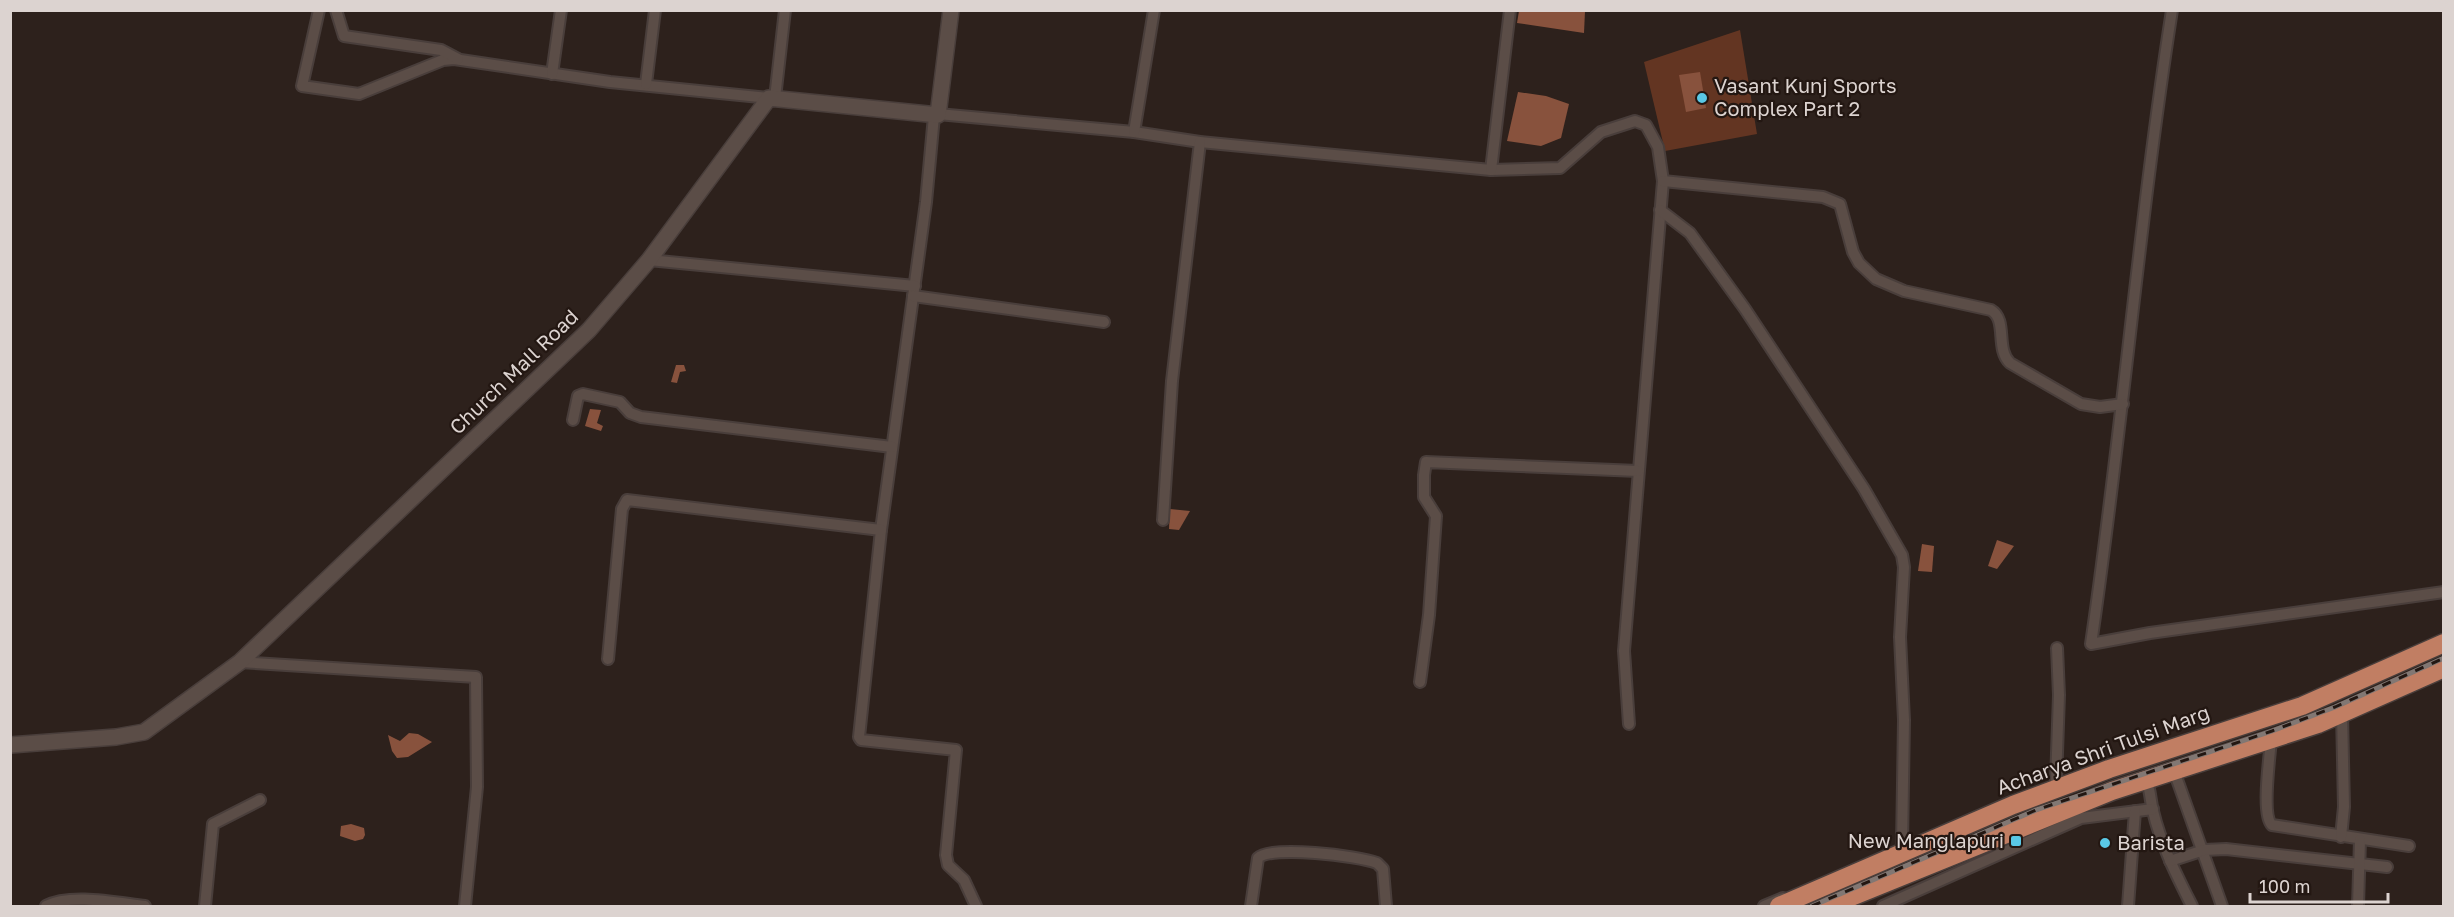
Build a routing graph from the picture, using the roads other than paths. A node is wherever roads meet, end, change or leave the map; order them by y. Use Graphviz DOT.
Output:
graph roads {
  1 [pos="319,10"];
  2 [pos="336,10"];
  3 [pos="561,10"];
  4 [pos="655,10"];
  5 [pos="785,10"];
  6 [pos="951,10"];
  7 [pos="1154,10"];
  8 [pos="1510,10"];
  9 [pos="2172,10"];
  10 [pos="459,59"];
  11 [pos="552,74"];
  12 [pos="646,84"];
  13 [pos="772,98"];
  14 [pos="936,115"];
  15 [pos="1134,132"];
  16 [pos="1200,142"];
  17 [pos="1491,170"];
  18 [pos="1663,182"];
  19 [pos="1660,210"];
  20 [pos="649,260"];
  21 [pos="914,291"];
  22 [pos="1104,322"];
  23 [pos="2123,404"];
  24 [pos="573,420"];
  25 [pos="892,447"];
  26 [pos="1638,471"];
  27 [pos="1163,520"];
  28 [pos="881,530"];
  29 [pos="2444,592"];
  30 [pos="2444,636"];
  31 [pos="2444,643"];
  32 [pos="2056,648"];
  33 [pos="608,659"];
  34 [pos="240,662"];
  35 [pos="2444,668"];
  36 [pos="1420,682"];
  37 [pos="2342,713"];
  38 [pos="1629,724"];
  39 [pos="2271,739"];
  40 [pos="10,745"];
  41 [pos="2174,771"];
  42 [pos="2102,772"];
  43 [pos="2146,780"];
  44 [pos="2056,782"];
  45 [pos="2112,791"];
  46 [pos="260,800"];
  47 [pos="2153,809"];
  48 [pos="2135,812"];
  49 [pos="2341,837"];
  50 [pos="2360,840"];
  51 [pos="1902,846"];
  52 [pos="2409,846"];
  53 [pos="2204,850"];
  54 [pos="2170,861"];
  55 [pos="2360,863"];
  56 [pos="2387,867"];
  57 [pos="46,906"];
  58 [pos="145,906"];
  59 [pos="205,906"];
  60 [pos="465,906"];
  61 [pos="976,906"];
  62 [pos="1251,906"];
  63 [pos="1386,906"];
  64 [pos="1764,906"];
  65 [pos="1779,906"];
  66 [pos="1829,906"];
  67 [pos="1883,906"];
  68 [pos="2128,906"];
  69 [pos="2192,906"];
  70 [pos="2222,906"];
  71 [pos="2358,906"];
  1 -- 10 [label="street"];
  2 -- 10 [label="street"];
  3 -- 11 [label="street"];
  4 -- 12 [label="street"];
  5 -- 13 [label="street"];
  6 -- 14 [label="street"];
  7 -- 15 [label="street"];
  8 -- 17 [label="street"];
  9 -- 23 [label="street"];
  10 -- 11 [label="street"];
  11 -- 12 [label="street"];
  12 -- 13 [label="street"];
  13 -- 14 [label="street"];
  13 -- 20 [label="street, Church Mall Road"];
  14 -- 15 [label="street"];
  14 -- 21 [label="street"];
  15 -- 16 [label="street"];
  16 -- 17 [label="street"];
  16 -- 27 [label="street"];
  17 -- 18 [label="street"];
  18 -- 19 [label="street"];
  18 -- 23 [label="street"];
  19 -- 26 [label="street"];
  19 -- 51 [label="street"];
  20 -- 21 [label="street"];
  20 -- 34 [label="street, Church Mall Road"];
  21 -- 22 [label="street"];
  21 -- 25 [label="street"];
  23 -- 29 [label="street"];
  24 -- 25 [label="street"];
  25 -- 28 [label="street"];
  26 -- 36 [label="street"];
  26 -- 38 [label="street"];
  28 -- 33 [label="street"];
  28 -- 61 [label="street"];
  30 -- 44 [label="street"];
  31 -- 42 [label="highway, Acharya Shri Tulsi Marg"];
  32 -- 44 [label="street"];
  34 -- 40 [label="street, Church Mall Road"];
  34 -- 60 [label="street"];
  35 -- 37 [label="highway"];
  37 -- 39 [label="highway"];
  37 -- 49 [label="street"];
  39 -- 41 [label="highway"];
  39 -- 49 [label="street"];
  41 -- 43 [label="highway"];
  41 -- 53 [label="street"];
  42 -- 45 [label="highway"];
  42 -- 65 [label="highway, Acharya Shri Tulsi Marg"];
  43 -- 45 [label="highway"];
  43 -- 47 [label="street"];
  44 -- 51 [label="street"];
  45 -- 66 [label="highway"];
  46 -- 59 [label="street"];
  47 -- 48 [label="street"];
  47 -- 54 [label="street"];
  48 -- 67 [label="street"];
  48 -- 68 [label="street"];
  49 -- 50 [label="street"];
  50 -- 52 [label="street"];
  50 -- 55 [label="street"];
  51 -- 64 [label="street"];
  53 -- 54 [label="street"];
  53 -- 55 [label="street"];
  53 -- 70 [label="street"];
  54 -- 69 [label="street"];
  55 -- 56 [label="street"];
  55 -- 71 [label="street"];
  57 -- 58 [label="street"];
  62 -- 63 [label="street"];
}
